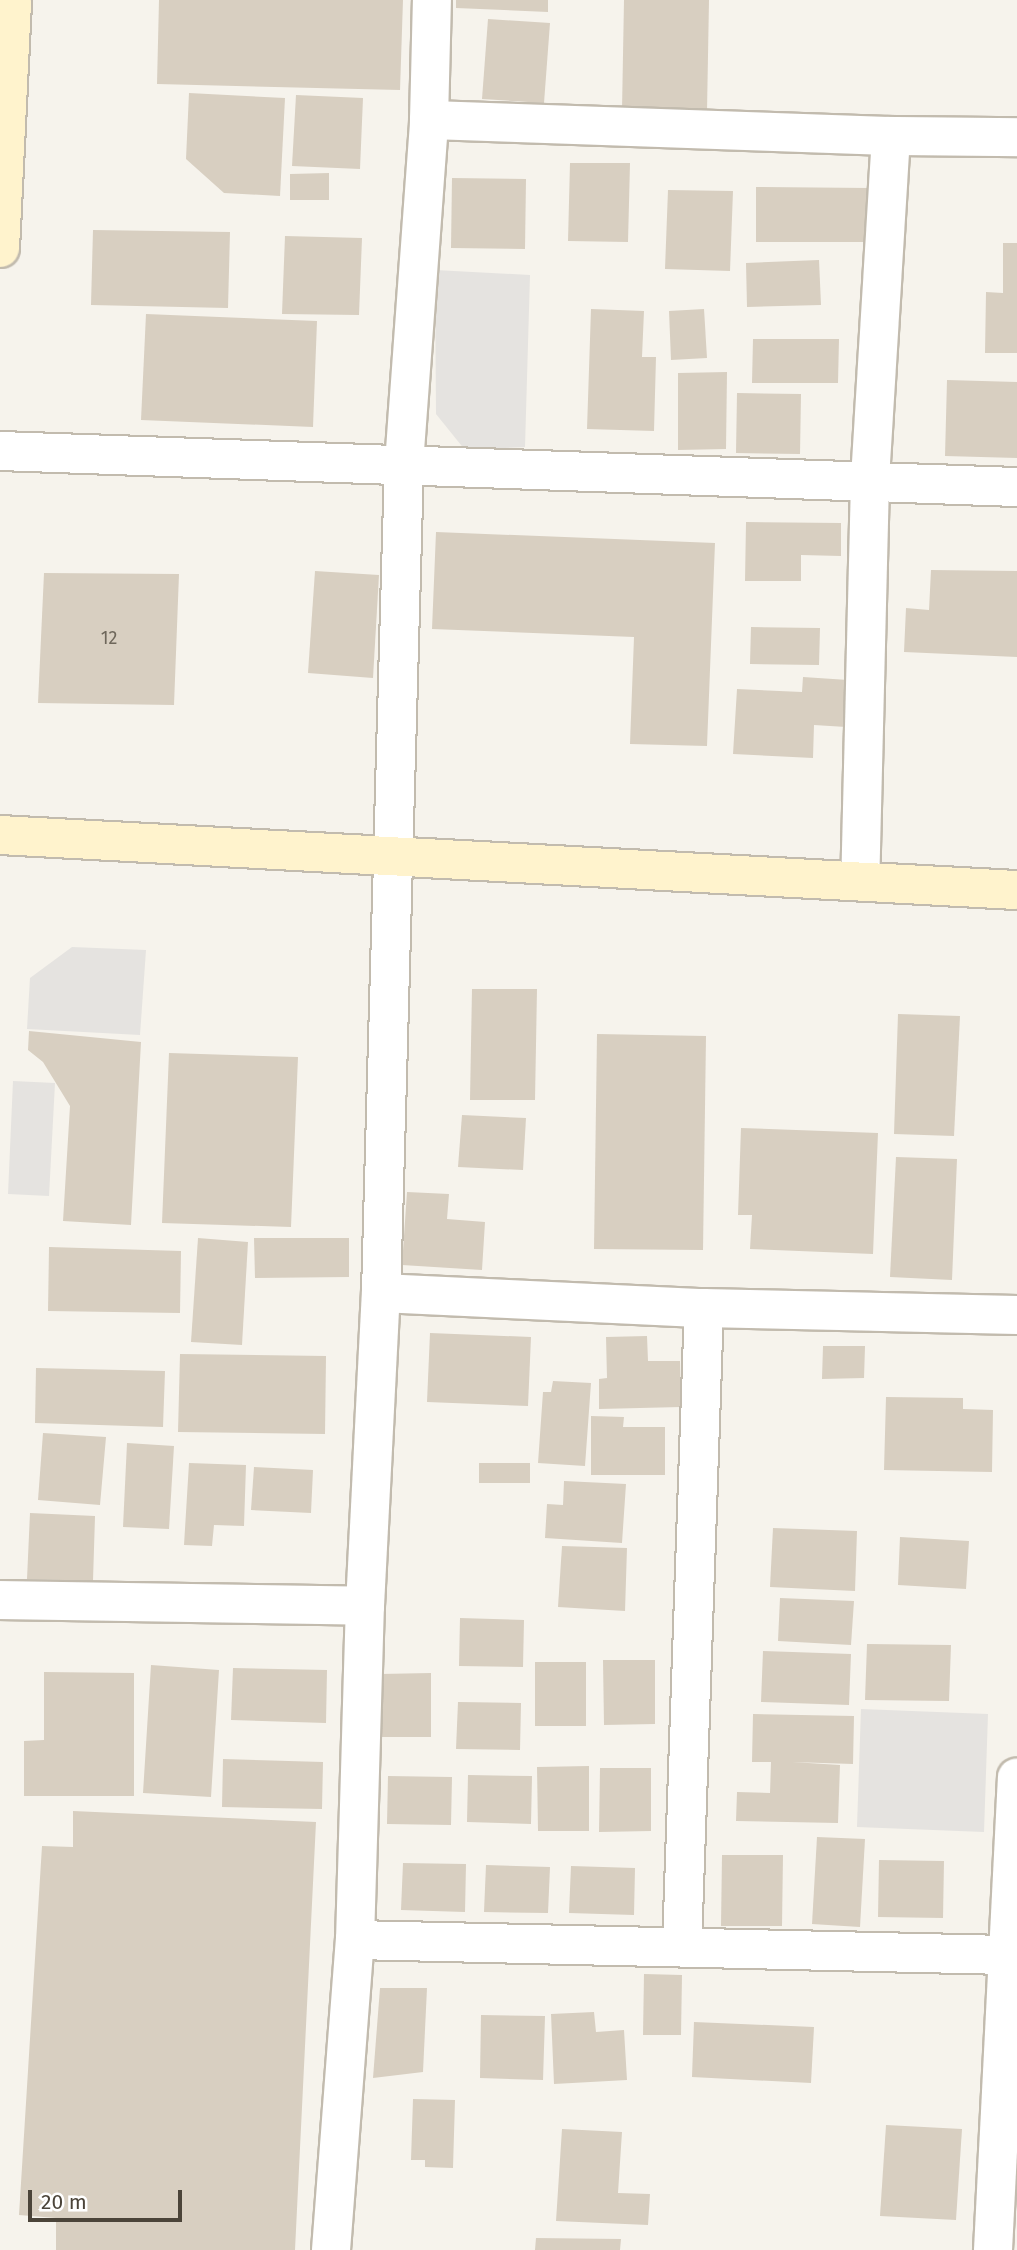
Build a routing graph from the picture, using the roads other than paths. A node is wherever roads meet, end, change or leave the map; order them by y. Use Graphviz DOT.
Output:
graph roads {
  1 [pos="12,0"];
  2 [pos="432,0"];
  3 [pos="429,120"];
  4 [pos="891,136"];
  5 [pos="1017,137"];
  6 [pos="0,248"];
  7 [pos="0,451"];
  8 [pos="404,464"];
  9 [pos="870,481"];
  10 [pos="1017,487"];
  11 [pos="0,835"];
  12 [pos="392,854"];
  13 [pos="860,879"];
  14 [pos="1017,890"];
  15 [pos="382,1293"];
  16 [pos="704,1308"];
  17 [pos="1017,1315"];
  18 [pos="0,1600"];
  19 [pos="365,1606"];
  20 [pos="1017,1778"];
  21 [pos="355,1940"];
  22 [pos="682,1946"];
  23 [pos="1008,1955"];
  24 [pos="331,2250"];
  25 [pos="993,2250"];
  1 -- 6 [label="street"];
  2 -- 3 [label="street"];
  3 -- 4 [label="street"];
  3 -- 8 [label="street"];
  4 -- 5 [label="street"];
  4 -- 9 [label="street"];
  7 -- 8 [label="street"];
  8 -- 9 [label="street"];
  8 -- 12 [label="street"];
  9 -- 10 [label="street"];
  9 -- 13 [label="street"];
  11 -- 12 [label="street"];
  12 -- 13 [label="street"];
  12 -- 15 [label="street"];
  13 -- 14 [label="street"];
  15 -- 16 [label="street"];
  15 -- 19 [label="street"];
  16 -- 17 [label="street"];
  16 -- 22 [label="street"];
  18 -- 19 [label="street"];
  19 -- 21 [label="street"];
  20 -- 23 [label="street"];
  21 -- 22 [label="street"];
  21 -- 24 [label="street"];
  22 -- 23 [label="street"];
  23 -- 25 [label="street"];
}
